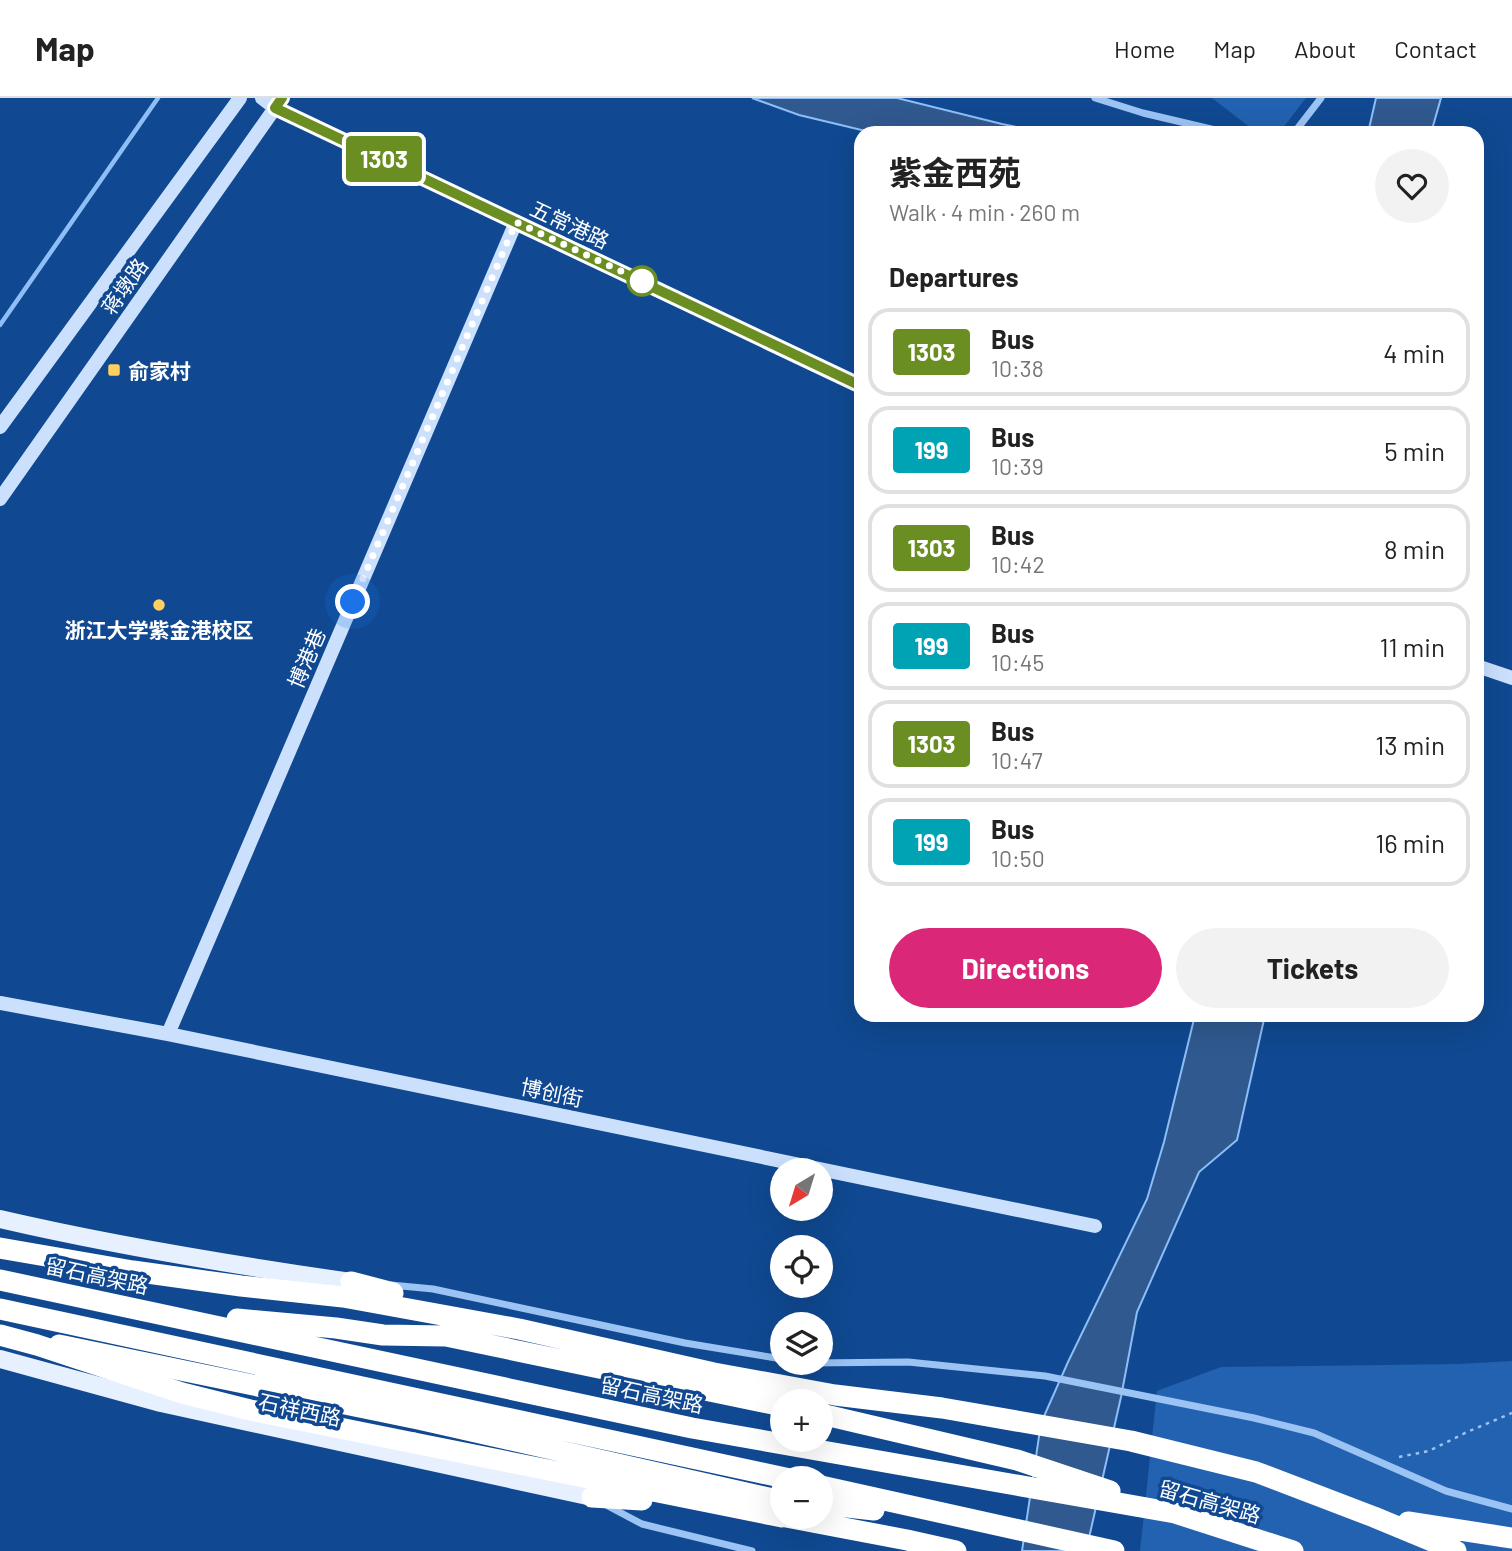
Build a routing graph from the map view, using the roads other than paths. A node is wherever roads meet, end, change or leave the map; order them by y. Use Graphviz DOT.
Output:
graph roads {
  1 [pos="240,98"];
  2 [pos="261,98"];
  3 [pos="1095,98"];
  4 [pos="1321,98"];
  5 [pos="279,103"];
  6 [pos="1198,126"];
  7 [pos="1299,126"];
  8 [pos="516,222"];
  9 [pos="854,383"];
  10 [pos="0,427"];
  11 [pos="0,499"];
  12 [pos="1484,668"];
  13 [pos="1512,678"];
  14 [pos="0,1003"];
  15 [pos="168,1034"];
  16 [pos="0,1219"];
  17 [pos="1096,1226"];
  18 [pos="0,1248"];
  19 [pos="0,1266"];
  20 [pos="0,1280"];
  21 [pos="351,1282"];
  22 [pos="0,1309"];
  23 [pos="519,1329"];
  24 [pos="0,1337"];
  25 [pos="770,1357"];
  26 [pos="0,1359"];
  27 [pos="833,1363"];
  28 [pos="770,1404"];
  29 [pos="833,1417"];
  30 [pos="770,1475"];
  31 [pos="833,1489"];
  32 [pos="592,1497"];
  33 [pos="770,1498"];
  34 [pos="720,1505"];
  35 [pos="833,1505"];
  36 [pos="1512,1509"];
  37 [pos="1175,1513"];
  38 [pos="770,1514"];
  39 [pos="1374,1517"];
  40 [pos="833,1526"];
  41 [pos="1512,1538"];
  42 [pos="1073,1542"];
  43 [pos="752,1551"];
  44 [pos="956,1551"];
  45 [pos="1114,1551"];
  46 [pos="1293,1551"];
  47 [pos="1457,1551"];
  1 -- 10 [label="street, 蒋墩路"];
  2 -- 5 [label="street, 五常港路"];
  3 -- 6 [label="street"];
  4 -- 7 [label="street"];
  5 -- 8 [label="street, 五常港路"];
  5 -- 11 [label="street, 蒋墩路"];
  8 -- 9 [label="street, 五常港路"];
  8 -- 15 [label="street, 博港巷"];
  12 -- 13 [label="street"];
  14 -- 15 [label="street, 博创街"];
  15 -- 17 [label="street, 博创街"];
  16 -- 21 [label="main road"];
  18 -- 23 [label="highway"];
  19 -- 28 [label="highway"];
  20 -- 37 [label="highway, 留石高架路"];
  21 -- 23 [label="highway"];
  21 -- 25 [label="street"];
  22 -- 30 [label="highway"];
  23 -- 39 [label="highway"];
  24 -- 33 [label="highway"];
  24 -- 34 [label="highway, bridge"];
  26 -- 32 [label="main road, 石祥西路"];
  27 -- 36 [label="street"];
  29 -- 37 [label="highway"];
  31 -- 42 [label="highway"];
  32 -- 34 [label="highway"];
  32 -- 43 [label="street"];
  34 -- 38 [label="highway"];
  35 -- 42 [label="highway"];
  37 -- 46 [label="highway, 留石高架路"];
  39 -- 41 [label="highway"];
  39 -- 47 [label="highway"];
  40 -- 44 [label="highway"];
  42 -- 45 [label="highway"];
}
